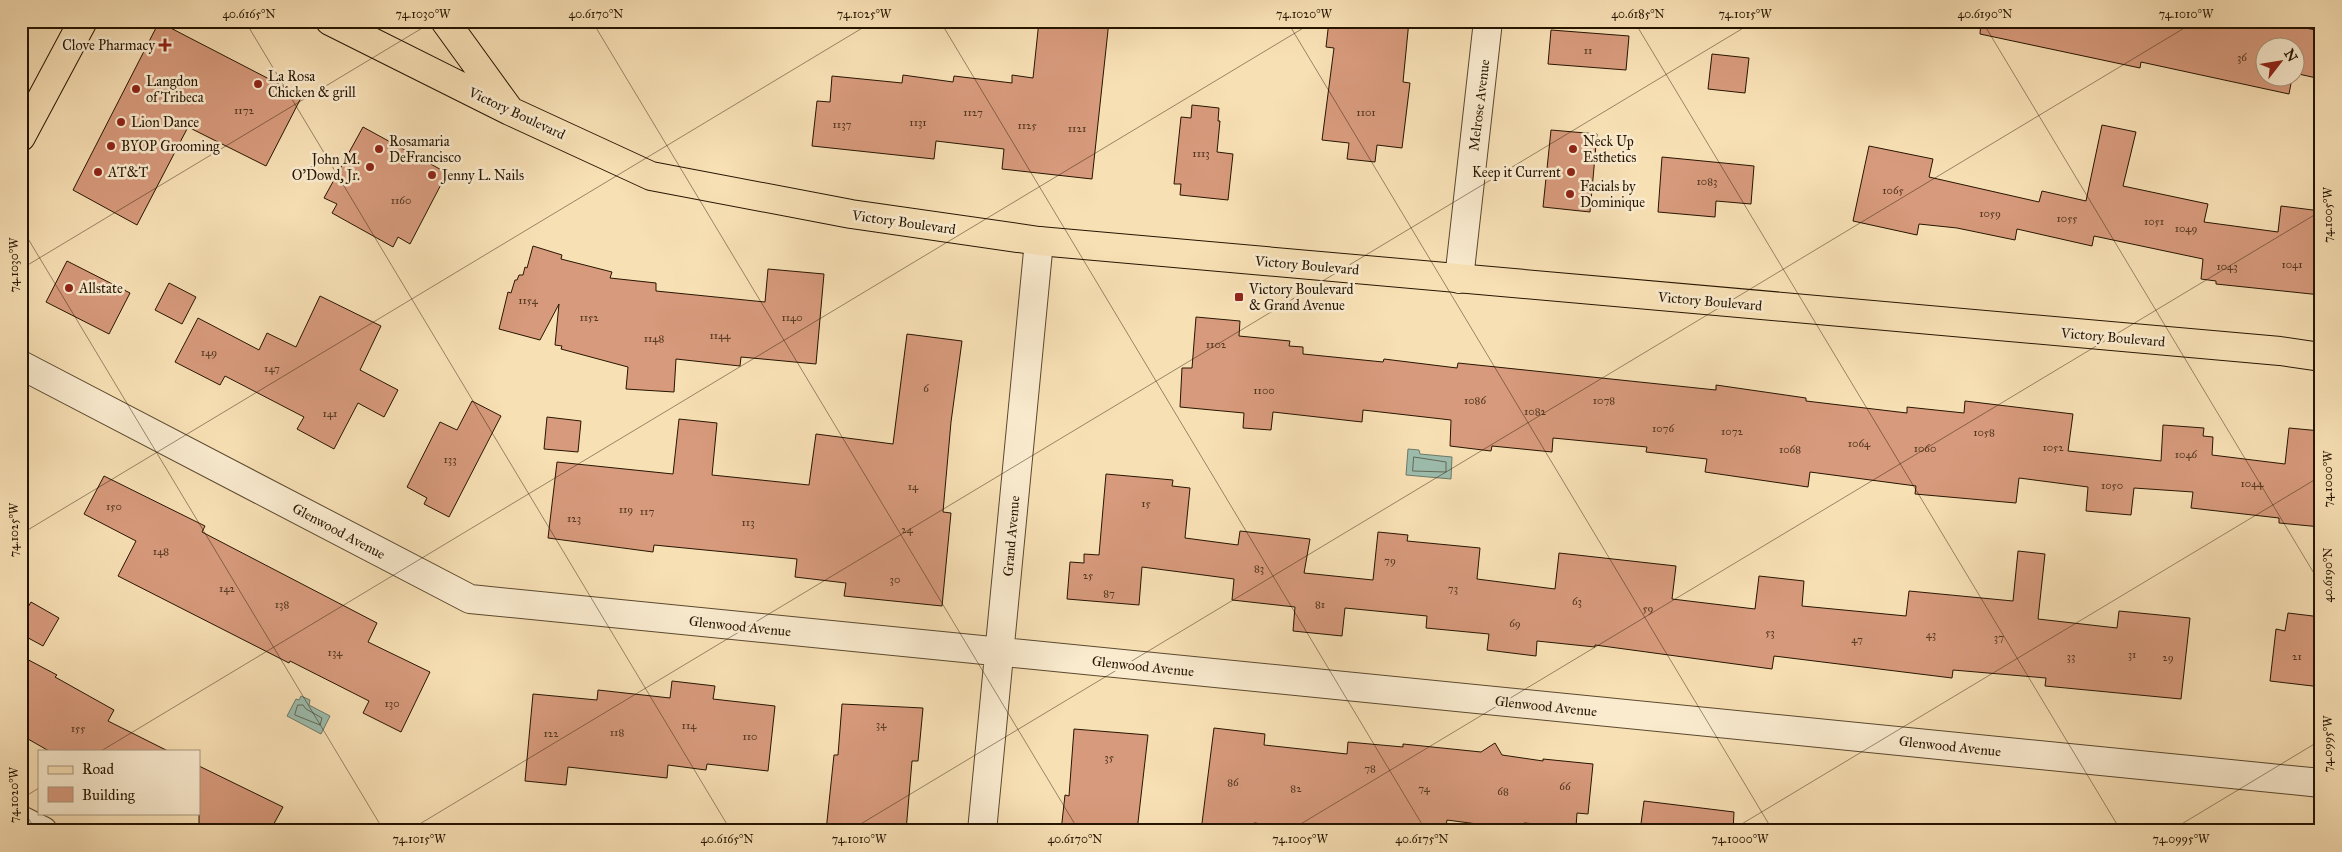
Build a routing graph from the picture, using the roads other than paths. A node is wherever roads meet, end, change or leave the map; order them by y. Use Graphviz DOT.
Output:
graph roads {
  1 [pos="83,21"];
  2 [pos="330,21"];
  3 [pos="445,21"];
  4 [pos="1488,21"];
  5 [pos="510,111"];
  6 [pos="21,137"];
  7 [pos="1039,241"];
  8 [pos="1458,279"];
  9 [pos="2321,357"];
  10 [pos="21,365"];
  11 [pos="1000,652"];
  12 [pos="2321,783"];
  13 [pos="21,820"];
  14 [pos="43,831"];
  15 [pos="982,831"];
  1 -- 6 [label="main road"];
  2 -- 5 [label="main road, Victory Boulevard"];
  3 -- 5 [label="main road"];
  4 -- 8 [label="street, Melrose Avenue"];
  5 -- 7 [label="main road, Victory Boulevard"];
  7 -- 8 [label="main road, Victory Boulevard"];
  7 -- 11 [label="street, Grand Avenue"];
  8 -- 9 [label="main road, Victory Boulevard"];
  10 -- 11 [label="street, Glenwood Avenue"];
  11 -- 12 [label="street, Glenwood Avenue"];
  11 -- 15 [label="street, Grand Avenue"];
  13 -- 14 [label="street"];
}
